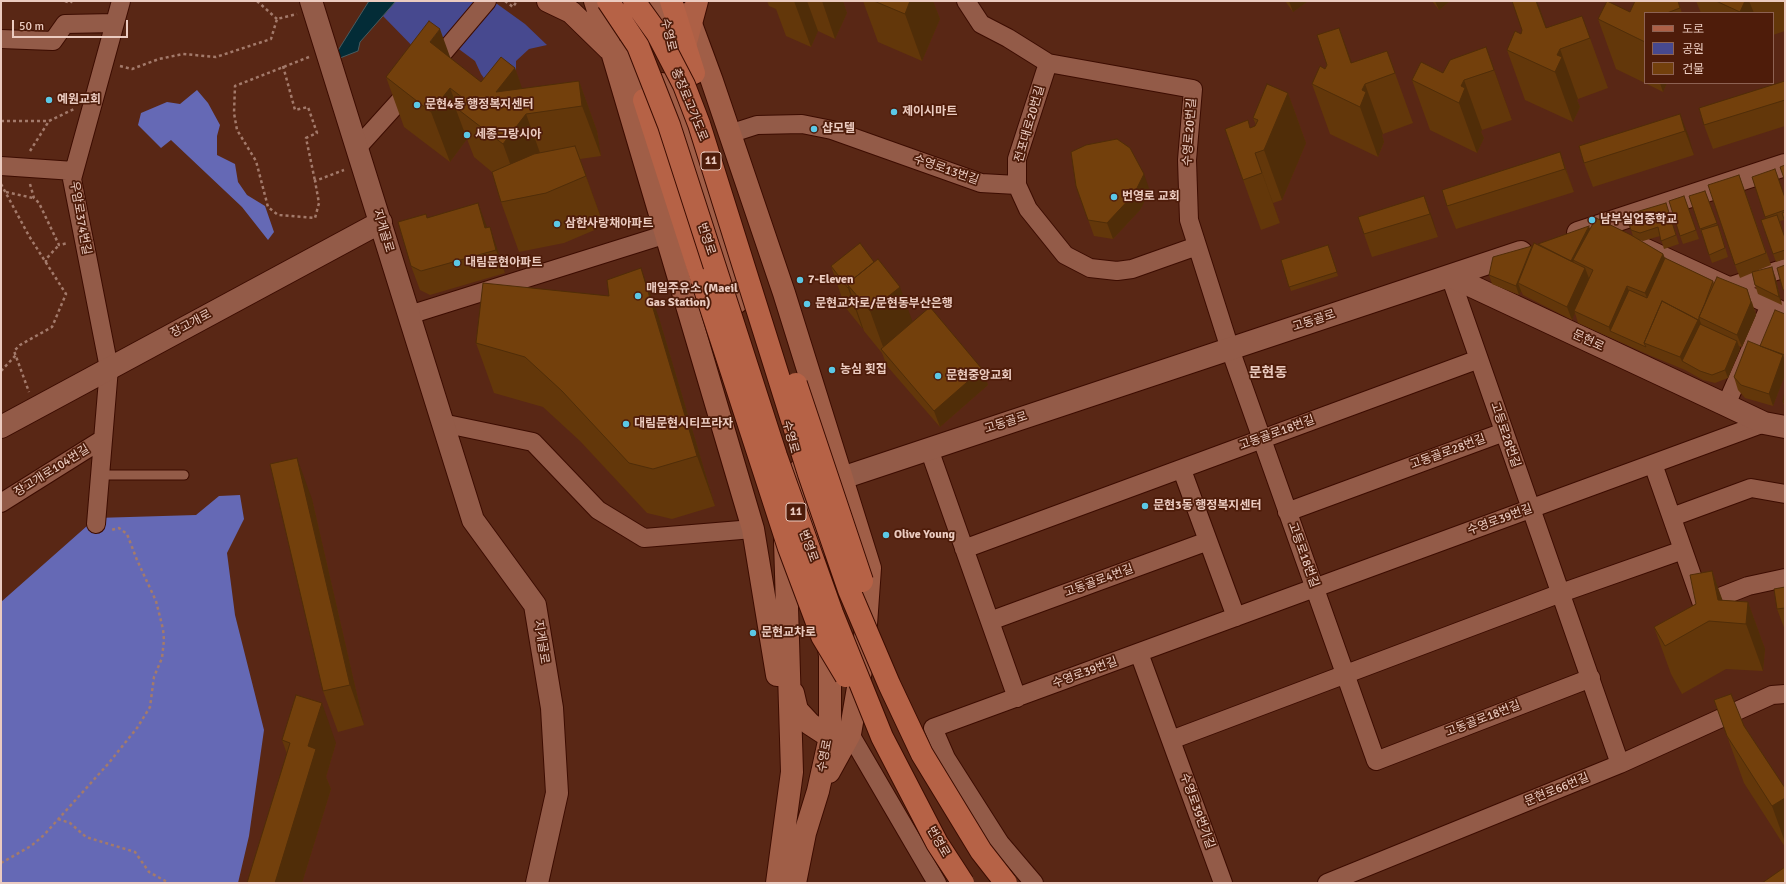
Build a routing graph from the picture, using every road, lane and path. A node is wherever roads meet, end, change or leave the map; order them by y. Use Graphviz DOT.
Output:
graph roads {
  1 [pos="65,1"];
  2 [pos="72,1"];
  3 [pos="121,1"];
  4 [pos="257,1"];
  5 [pos="487,1"];
  6 [pos="505,1"];
  7 [pos="517,1"];
  8 [pos="548,1"];
  9 [pos="595,1"];
  10 [pos="608,1"];
  11 [pos="618,1"];
  12 [pos="624,1"];
  13 [pos="634,1"];
  14 [pos="660,1"];
  15 [pos="671,1"];
  16 [pos="678,1"];
  17 [pos="697,1"];
  18 [pos="966,1"];
  19 [pos="312,5"];
  20 [pos="277,18"];
  21 [pos="115,23"];
  22 [pos="691,24"];
  23 [pos="1,39"];
  24 [pos="685,46"];
  25 [pos="326,51"];
  26 [pos="612,52"];
  27 [pos="104,63"];
  28 [pos="1048,63"];
  29 [pos="284,66"];
  30 [pos="644,100"];
  31 [pos="93,103"];
  32 [pos="1,121"];
  33 [pos="49,121"];
  34 [pos="728,134"];
  35 [pos="359,156"];
  36 [pos="1785,164"];
  37 [pos="1,166"];
  38 [pos="28,168"];
  39 [pos="74,171"];
  40 [pos="315,181"];
  41 [pos="1,184"];
  42 [pos="1017,185"];
  43 [pos="6,192"];
  44 [pos="34,198"];
  45 [pos="381,222"];
  46 [pos="1600,226"];
  47 [pos="667,234"];
  48 [pos="1563,238"];
  49 [pos="84,239"];
  50 [pos="59,245"];
  51 [pos="1197,246"];
  52 [pos="1540,246"];
  53 [pos="46,264"];
  54 [pos="1785,268"];
  55 [pos="1450,276"];
  56 [pos="1728,287"];
  57 [pos="1778,309"];
  58 [pos="408,315"];
  59 [pos="765,332"];
  60 [pos="1230,349"];
  61 [pos="16,355"];
  62 [pos="1479,359"];
  63 [pos="109,368"];
  64 [pos="1,371"];
  65 [pos="1726,405"];
  66 [pos="36,408"];
  67 [pos="442,423"];
  68 [pos="1775,425"];
  69 [pos="1,427"];
  70 [pos="1504,432"];
  71 [pos="1261,438"];
  72 [pos="103,439"];
  73 [pos="929,449"];
  74 [pos="1653,464"];
  75 [pos="1182,470"];
  76 [pos="100,475"];
  77 [pos="184,476"];
  78 [pos="842,478"];
  79 [pos="1785,494"];
  80 [pos="1,503"];
  81 [pos="1531,509"];
  82 [pos="1288,512"];
  83 [pos="1672,517"];
  84 [pos="96,524"];
  85 [pos="754,529"];
  86 [pos="1208,541"];
  87 [pos="964,549"];
  88 [pos="1683,550"];
  89 [pos="1785,578"];
  90 [pos="1315,588"];
  91 [pos="1561,593"];
  92 [pos="1236,617"];
  93 [pos="990,621"];
  94 [pos="1139,653"];
  95 [pos="789,673"];
  96 [pos="1346,675"];
  97 [pos="1590,678"];
  98 [pos="1785,694"];
  99 [pos="1017,698"];
  100 [pos="840,736"];
  101 [pos="882,737"];
  102 [pos="1171,740"];
  103 [pos="922,754"];
  104 [pos="1376,760"];
  105 [pos="1620,764"];
  106 [pos="790,791"];
  107 [pos="58,819"];
  108 [pos="1,863"];
  109 [pos="169,883"];
  110 [pos="536,883"];
  111 [pos="777,883"];
  112 [pos="795,883"];
  113 [pos="937,883"];
  114 [pos="963,883"];
  115 [pos="1006,883"];
  116 [pos="1034,883"];
  117 [pos="1223,883"];
  118 [pos="1327,883"];
  1 -- 2 [label="path"];
  3 -- 21 [label="street, 우암로374번길"];
  4 -- 20 [label="path"];
  5 -- 35 [label="street"];
  6 -- 7 [label="path"];
  8 -- 26 [label="main road"];
  9 -- 26 [label="main road, 수영로"];
  10 -- 101 [label="highway, 번영로 / 11, bridge"];
  11 -- 30 [label="main road"];
  12 -- 95 [label="main road, 수영로"];
  13 -- 59 [label="highway, 충장로고가도로 / 11, bridge"];
  14 -- 100 [label="main road, 수영로"];
  15 -- 24 [label="highway"];
  16 -- 22 [label="main road"];
  17 -- 22 [label="main road"];
  18 -- 28 [label="street, 수영로20번길"];
  19 -- 20 [label="path"];
  19 -- 25 [label="street, 지게골로"];
  20 -- 27 [label="path"];
  21 -- 23 [label="street"];
  21 -- 27 [label="street, 우암로374번길"];
  22 -- 24 [label="main road"];
  22 -- 34 [label="main road"];
  24 -- 103 [label="highway, bridge"];
  25 -- 29 [label="path"];
  25 -- 35 [label="street, 지게골로"];
  26 -- 30 [label="main road"];
  26 -- 47 [label="main road, 수영로"];
  27 -- 31 [label="street, 우암로374번길"];
  28 -- 42 [label="street, 전포대로20번길"];
  28 -- 51 [label="street, 수영로20번길"];
  29 -- 40 [label="path"];
  29 -- 40 [label="path"];
  30 -- 101 [label="highway, bridge"];
  31 -- 33 [label="path"];
  31 -- 39 [label="street, 우암로374번길"];
  32 -- 33 [label="path"];
  33 -- 38 [label="path"];
  34 -- 42 [label="street, 수영로13번길"];
  34 -- 78 [label="main road"];
  35 -- 40 [label="path"];
  35 -- 45 [label="street, 지게골로"];
  36 -- 46 [label="street"];
  37 -- 38 [label="street"];
  38 -- 39 [label="street"];
  38 -- 44 [label="path"];
  39 -- 49 [label="street, 우암로374번길"];
  41 -- 43 [label="path"];
  42 -- 51 [label="street"];
  43 -- 44 [label="path"];
  43 -- 53 [label="path"];
  44 -- 50 [label="path"];
  45 -- 58 [label="street, 지게골로"];
  45 -- 63 [label="street, 장고개로"];
  46 -- 48 [label="street"];
  46 -- 56 [label="street"];
  47 -- 58 [label="street"];
  47 -- 85 [label="main road, 수영로"];
  49 -- 50 [label="path"];
  49 -- 63 [label="street, 우암로374번길"];
  50 -- 53 [label="path"];
  51 -- 60 [label="street, 수영로20번길"];
  52 -- 55 [label="street, 고동골로"];
  53 -- 61 [label="path"];
  54 -- 56 [label="street"];
  55 -- 60 [label="street, 고동골로"];
  55 -- 62 [label="street, 고등로28번길"];
  55 -- 65 [label="street, 문현로"];
  56 -- 57 [label="street"];
  57 -- 65 [label="street"];
  58 -- 67 [label="street, 지게골로"];
  59 -- 103 [label="highway, 번영로 / 11, bridge"];
  60 -- 71 [label="street, 고등로18번길"];
  60 -- 73 [label="street, 고동골로"];
  61 -- 64 [label="path"];
  61 -- 66 [label="path"];
  62 -- 70 [label="street, 고등로28번길"];
  62 -- 71 [label="street, 고동골로18번길"];
  63 -- 66 [label="street, 장고개로"];
  63 -- 72 [label="street, 장고개로104번길"];
  65 -- 68 [label="street, 문현로"];
  66 -- 69 [label="street, 장고개로"];
  67 -- 85 [label="street"];
  67 -- 110 [label="street, 지게골로"];
  68 -- 74 [label="street, 수영로39번길"];
  70 -- 81 [label="street, 고등로28번길"];
  70 -- 82 [label="street, 고동골로28번길"];
  71 -- 75 [label="street, 고동골로18번길"];
  71 -- 82 [label="street, 고등로18번길"];
  72 -- 76 [label="street, 장고개로104번길"];
  72 -- 80 [label="street, 장고개로104번길"];
  73 -- 78 [label="street, 고동골로"];
  73 -- 87 [label="street"];
  74 -- 81 [label="street, 수영로39번길"];
  74 -- 83 [label="street"];
  75 -- 86 [label="street"];
  75 -- 87 [label="street"];
  76 -- 77 [label="lane"];
  76 -- 84 [label="street, 장고개로104번길"];
  78 -- 100 [label="main road"];
  79 -- 83 [label="street"];
  81 -- 90 [label="street, 수영로39번길"];
  81 -- 91 [label="street, 고등로28번길"];
  82 -- 90 [label="street, 고등로18번길"];
  83 -- 88 [label="street"];
  84 -- 107 [label="path"];
  85 -- 106 [label="main road, 수영로"];
  86 -- 92 [label="street"];
  86 -- 93 [label="street, 고동골로4번길"];
  87 -- 93 [label="street"];
  88 -- 89 [label="street"];
  88 -- 91 [label="street"];
  90 -- 92 [label="street, 수영로39번길"];
  90 -- 96 [label="street, 고등로18번길"];
  91 -- 96 [label="street"];
  91 -- 97 [label="street, 고등로28번길"];
  92 -- 94 [label="street, 수영로39번길"];
  93 -- 99 [label="street"];
  94 -- 99 [label="street, 수영로39번길"];
  94 -- 102 [label="street, 수영로39번가길"];
  95 -- 100 [label="main road"];
  95 -- 106 [label="main road, 수영로"];
  96 -- 102 [label="street"];
  96 -- 104 [label="street, 고등로18번길"];
  97 -- 104 [label="street, 고동골로18번길"];
  97 -- 105 [label="street, 고등로28번길"];
  98 -- 105 [label="street, 문현로66번길"];
  99 -- 116 [label="street, 수영로39번길"];
  100 -- 112 [label="main road"];
  100 -- 113 [label="street"];
  101 -- 114 [label="highway, 번영로 / 11, bridge"];
  102 -- 117 [label="street, 수영로39번가길"];
  103 -- 115 [label="highway, 번영로 / 11, bridge"];
  105 -- 118 [label="street, 문현로66번길"];
  106 -- 111 [label="main road, 수영로"];
  107 -- 108 [label="path"];
  107 -- 109 [label="path"];
}
